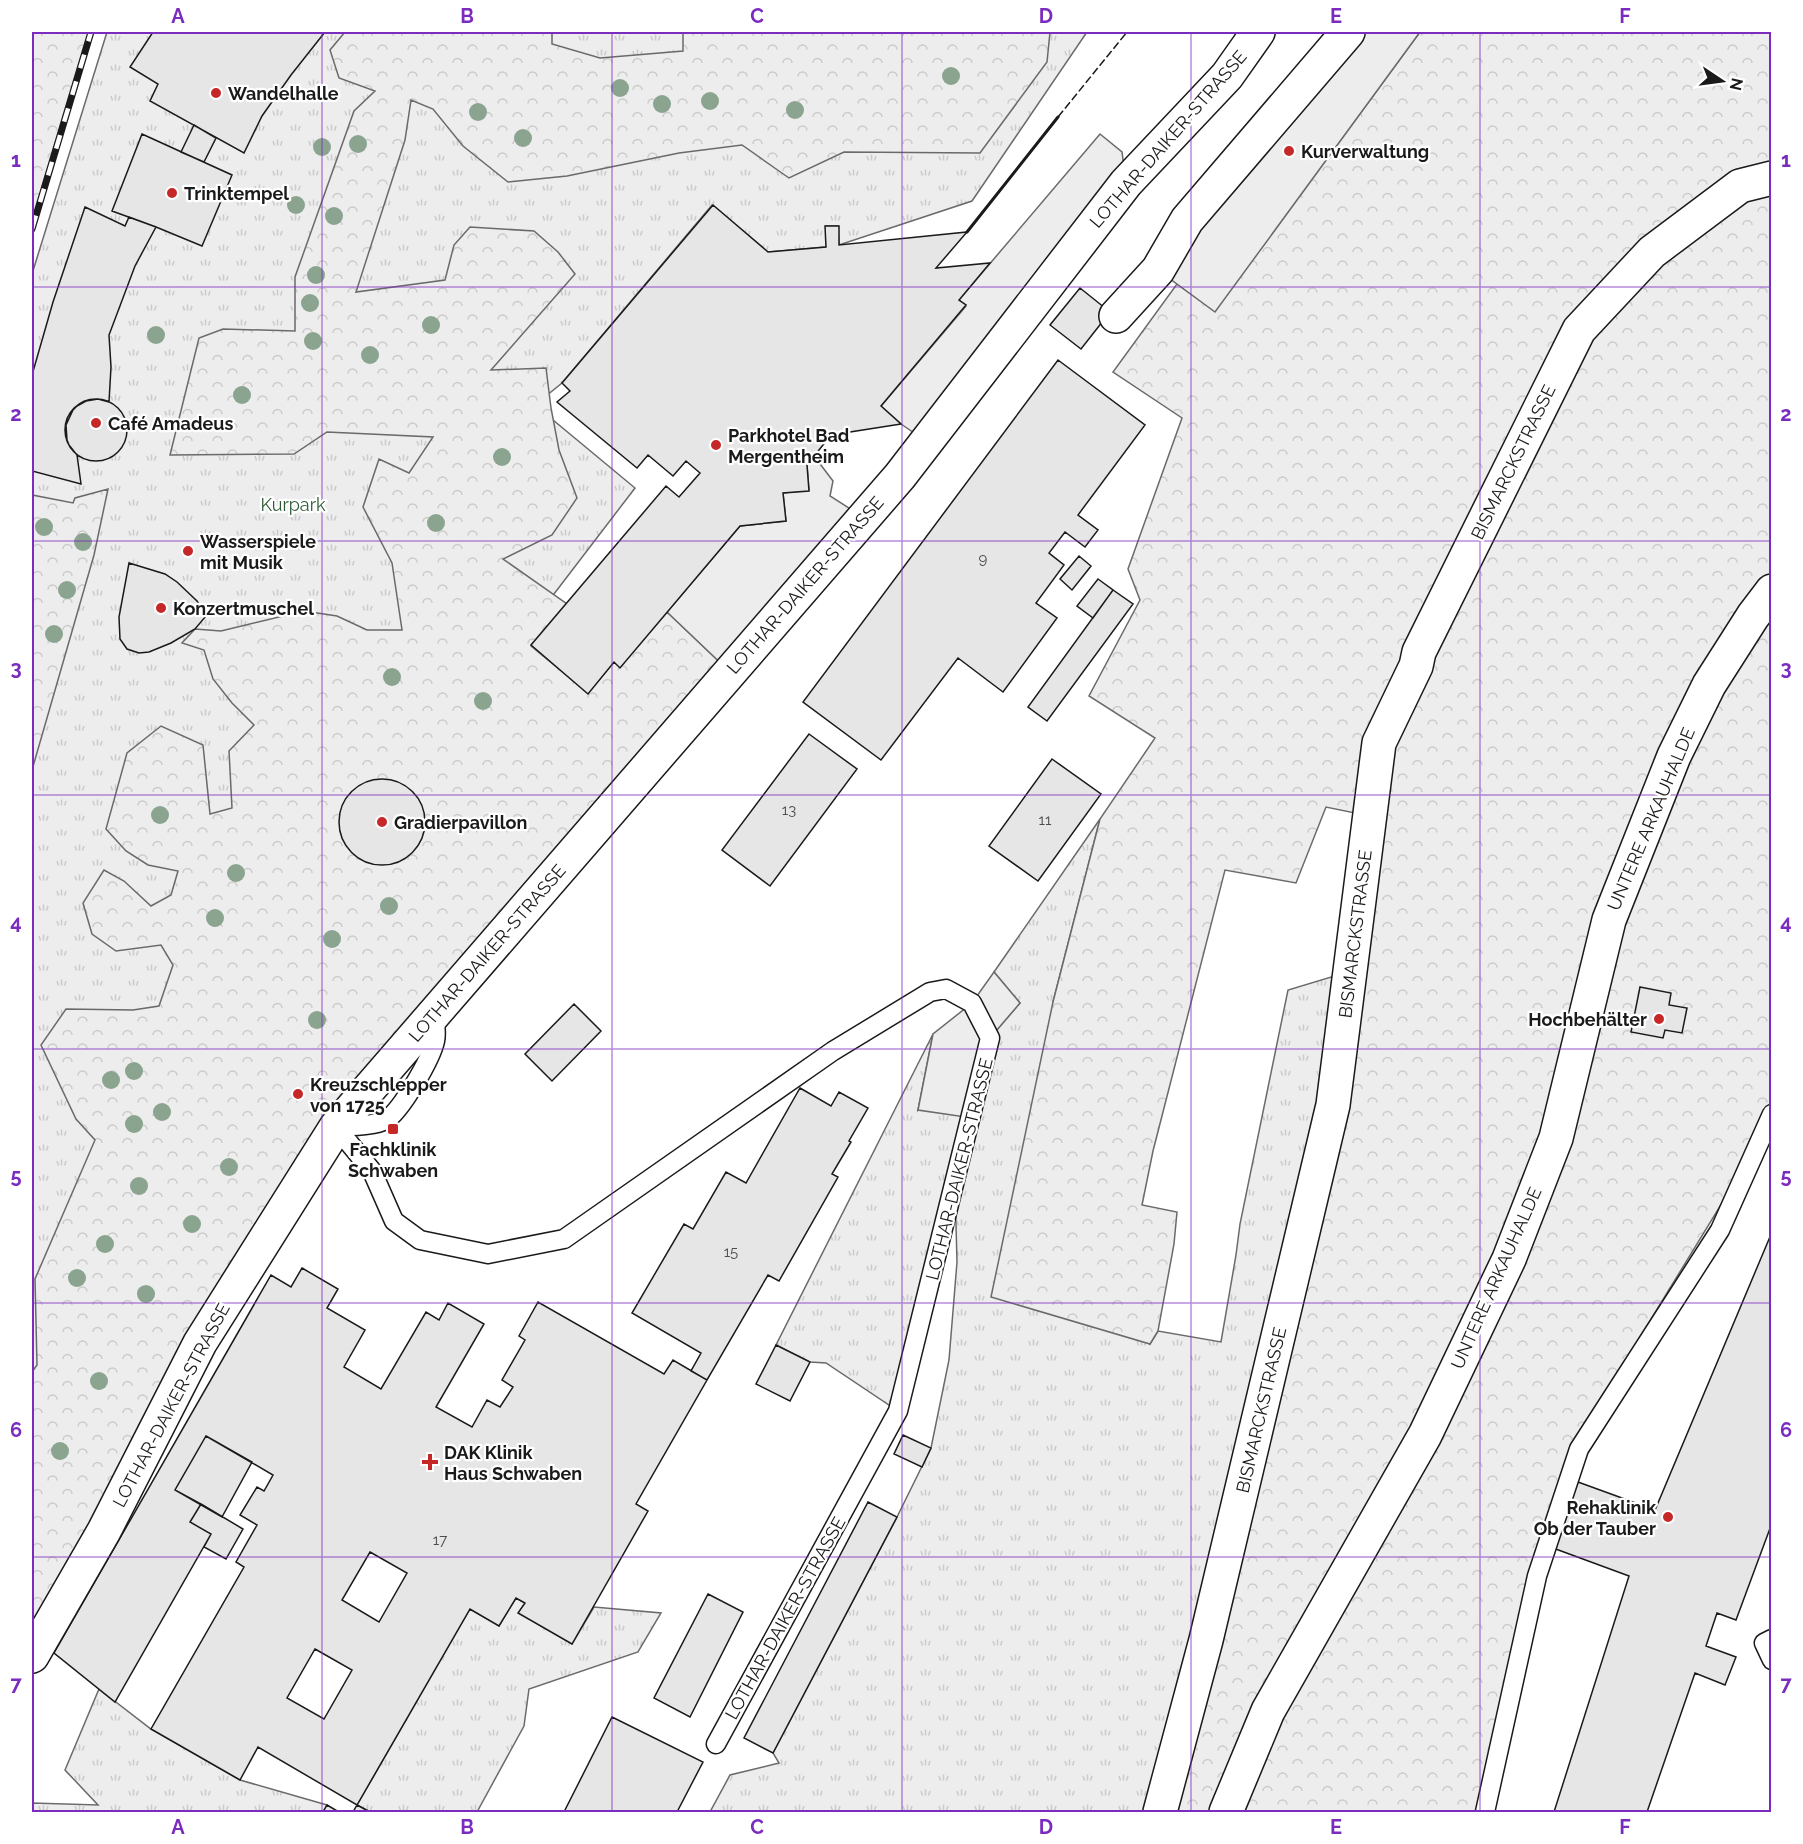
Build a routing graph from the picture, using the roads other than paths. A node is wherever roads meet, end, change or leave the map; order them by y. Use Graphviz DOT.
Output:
graph roads {
  1 [pos="1258,32"];
  2 [pos="1348,32"];
  3 [pos="1772,178"];
  4 [pos="1116,316"];
  5 [pos="1772,591"];
  6 [pos="1772,1114"];
  7 [pos="336,1127"];
  8 [pos="1772,1639"];
  9 [pos="32,1656"];
  10 [pos="1772,1659"];
  11 [pos="716,1744"];
  12 [pos="1160,1812"];
  13 [pos="1226,1812"];
  14 [pos="1485,1812"];
  1 -- 7 [label="street, LOTHAR-DAIKER-STRASSE"];
  2 -- 4 [label="street"];
  3 -- 12 [label="street, BISMARCKSTRASSE"];
  5 -- 13 [label="street, UNTERE ARKAUHALDE"];
  6 -- 14 [label="lane"];
  7 -- 9 [label="street, LOTHAR-DAIKER-STRASSE"];
  7 -- 11 [label="lane, LOTHAR-DAIKER-STRASSE"];
  8 -- 10 [label="lane"];
}
